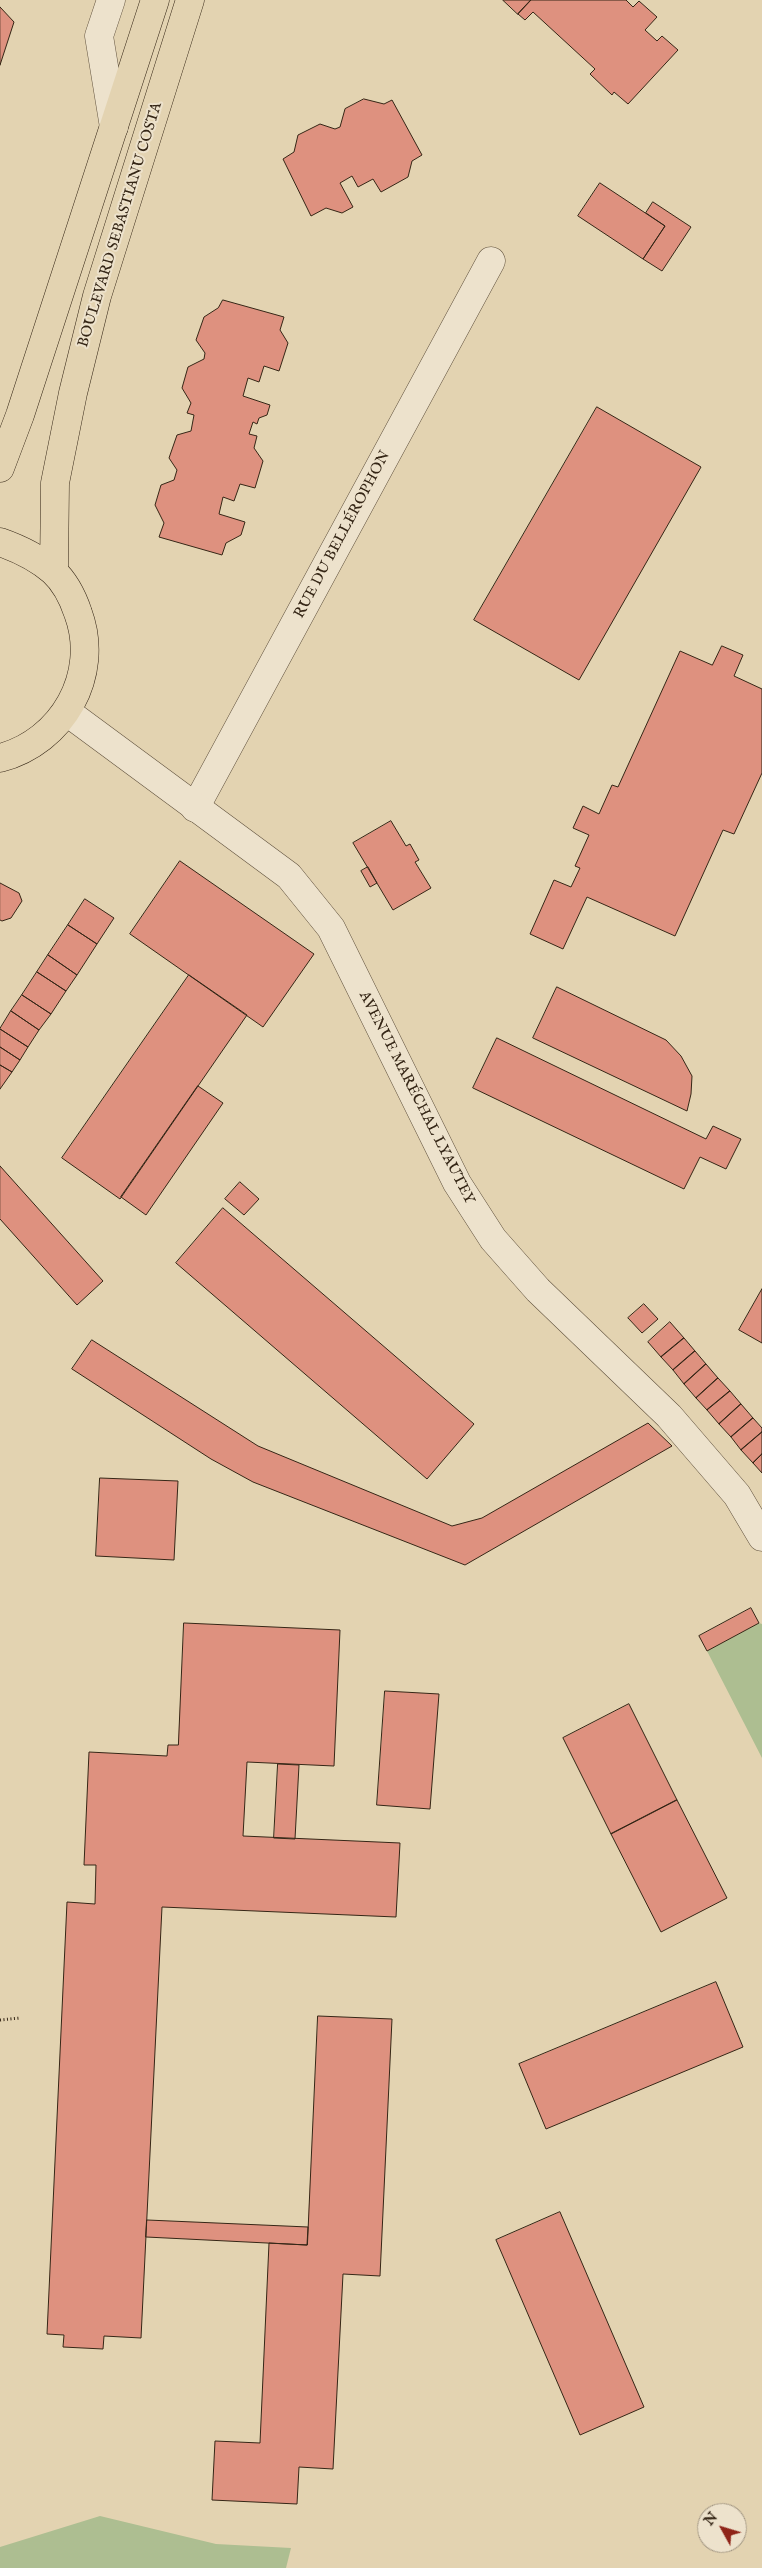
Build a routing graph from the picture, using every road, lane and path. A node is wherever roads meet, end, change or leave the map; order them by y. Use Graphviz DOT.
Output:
graph roads {
  1 [pos="111,0"];
  2 [pos="156,0"];
  3 [pos="190,0"];
  4 [pos="114,127"];
  5 [pos="491,261"];
  6 [pos="0,468"];
  7 [pos="0,542"];
  8 [pos="54,572"];
  9 [pos="67,712"];
  10 [pos="0,758"];
  11 [pos="195,808"];
  12 [pos="762,1537"];
  13 [pos="20,2018"];
  14 [pos="0,2020"];
  1 -- 4 [label="street"];
  2 -- 4 [label="main road"];
  3 -- 8 [label="main road, BOULEVARD SEBASTIANU COSTA"];
  4 -- 6 [label="main road"];
  5 -- 11 [label="street, RUE DU BELLÉROPHON"];
  7 -- 8 [label="main road"];
  8 -- 9 [label="main road"];
  9 -- 10 [label="main road"];
  9 -- 11 [label="street, AVENUE MARÉCHAL LYAUTEY"];
  11 -- 12 [label="street, AVENUE MARÉCHAL LYAUTEY"];
  13 -- 14 [label="path"];
}
